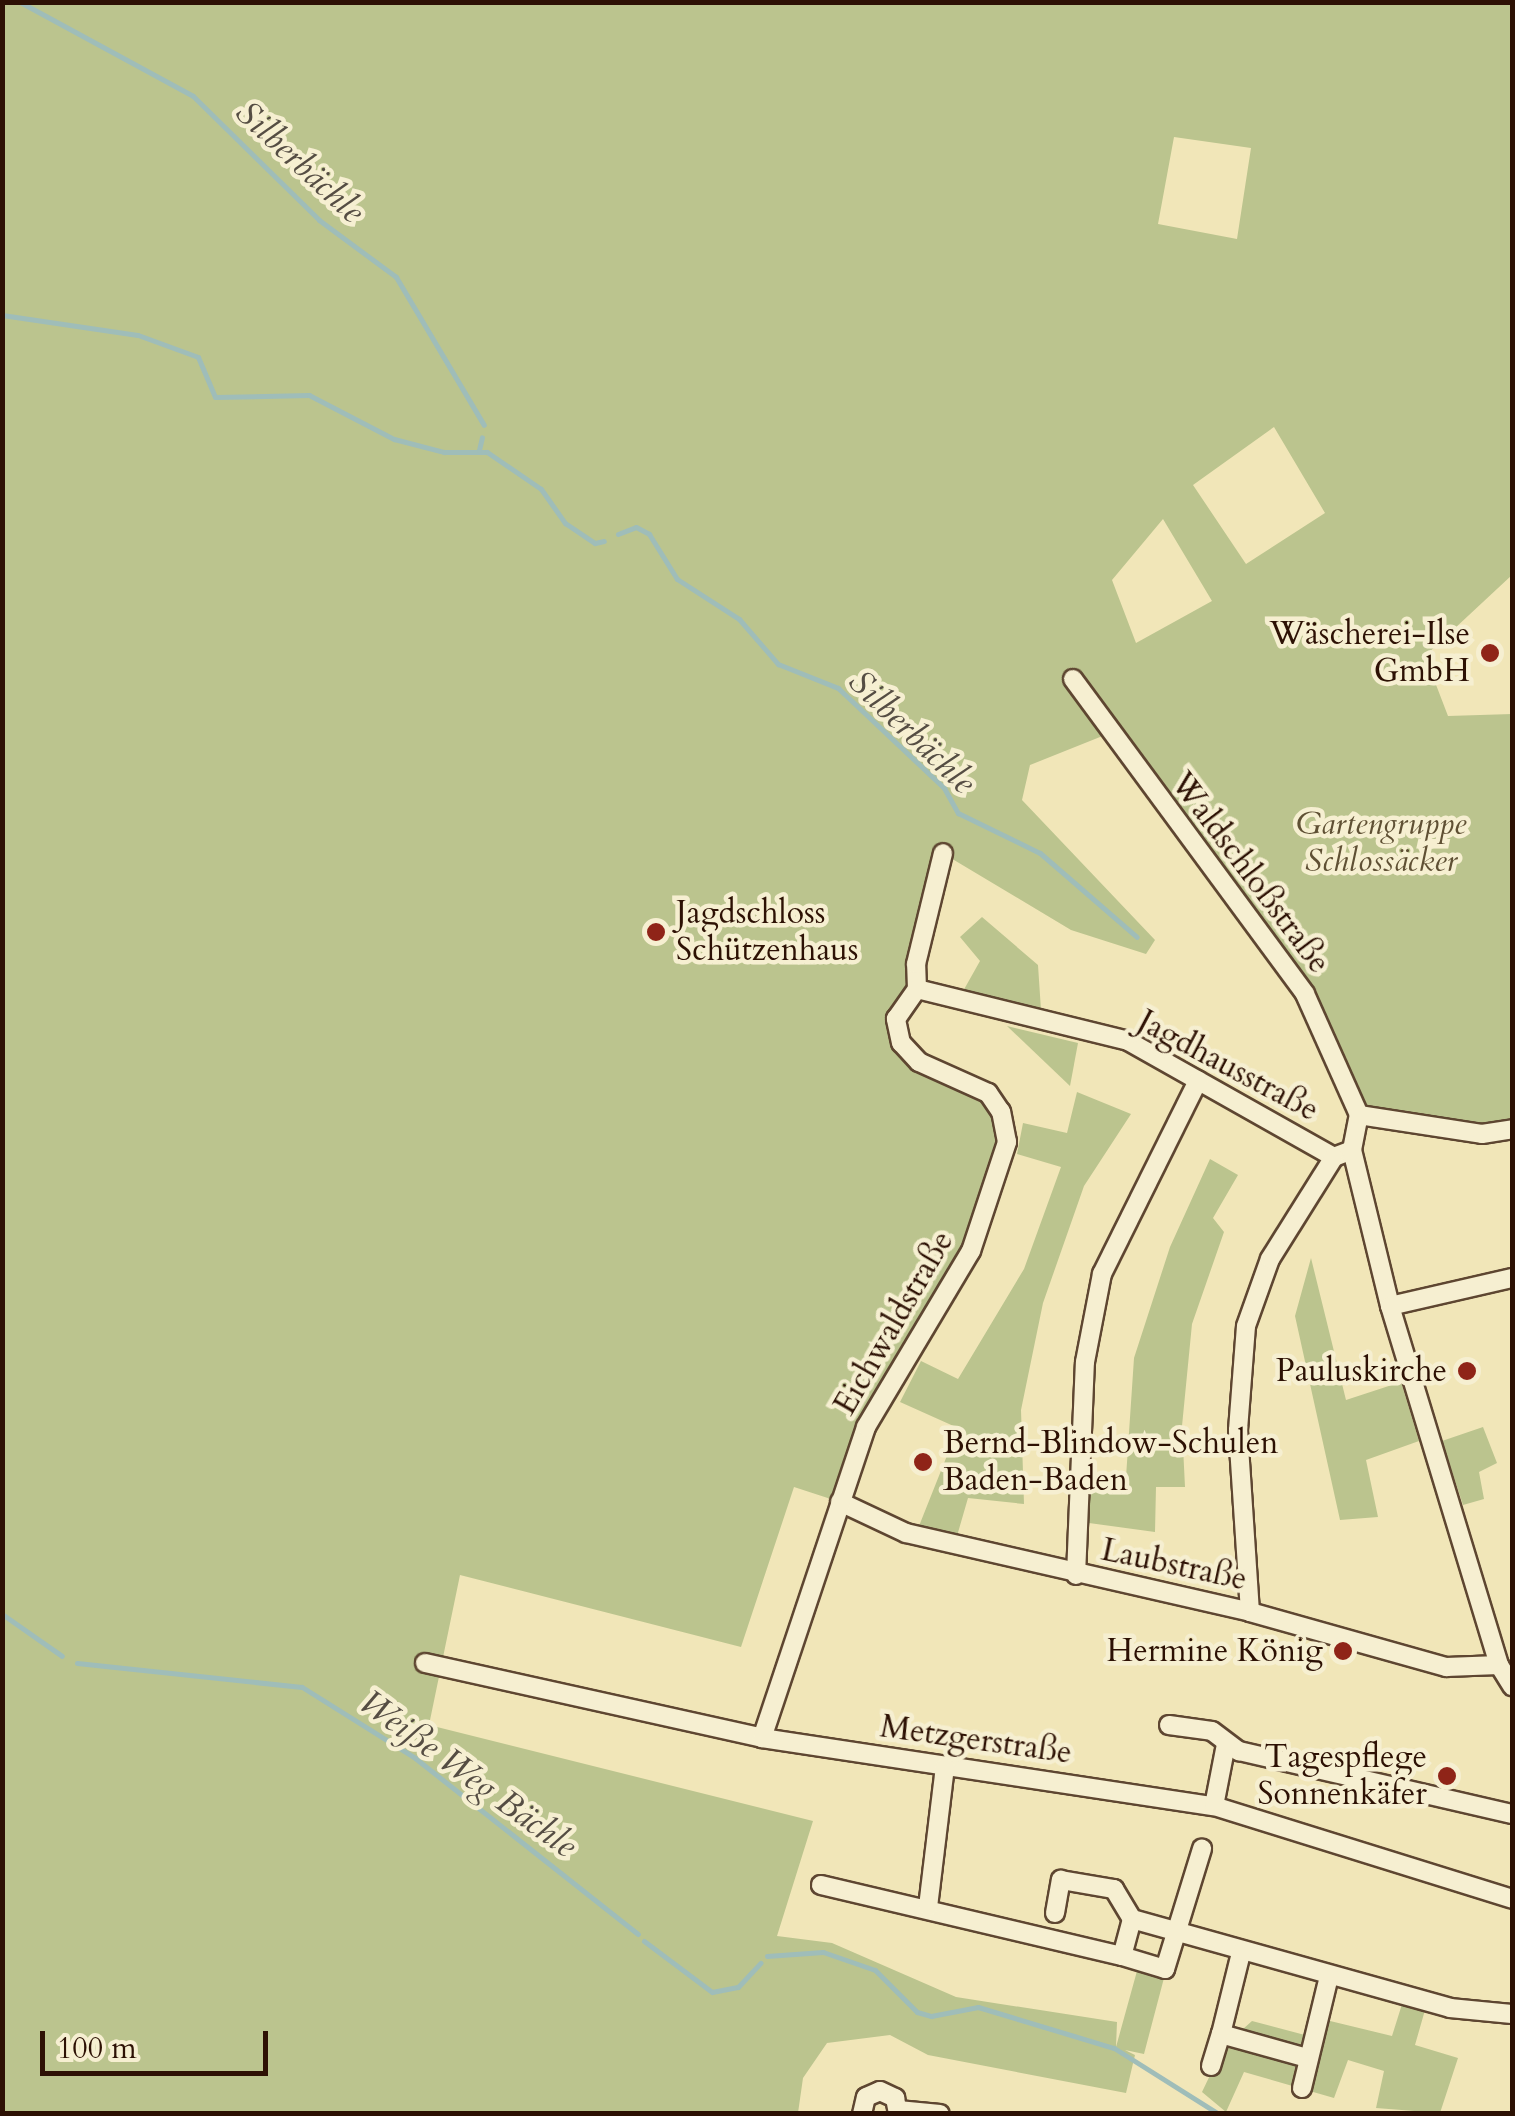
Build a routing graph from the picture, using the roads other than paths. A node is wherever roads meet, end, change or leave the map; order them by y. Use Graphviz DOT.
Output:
graph roads {
  1 [pos="1073,679"];
  2 [pos="943,853"];
  3 [pos="917,989"];
  4 [pos="1198,1080"];
  5 [pos="1358,1115"];
  6 [pos="1512,1129"];
  7 [pos="1343,1154"];
  8 [pos="1512,1278"];
  9 [pos="1390,1306"];
  10 [pos="840,1502"];
  11 [pos="1076,1575"];
  12 [pos="1250,1612"];
  13 [pos="424,1663"];
  14 [pos="1500,1665"];
  15 [pos="1512,1686"];
  16 [pos="1169,1725"];
  17 [pos="762,1738"];
  18 [pos="1226,1744"];
  19 [pos="944,1767"];
  20 [pos="1214,1806"];
  21 [pos="1512,1814"];
  22 [pos="1202,1850"];
  23 [pos="821,1884"];
  24 [pos="1512,1899"];
  25 [pos="928,1907"];
  26 [pos="1055,1912"];
  27 [pos="1132,1918"];
  28 [pos="1177,1934"];
  29 [pos="1241,1952"];
  30 [pos="1122,1956"];
  31 [pos="1330,1976"];
  32 [pos="1512,2014"];
  33 [pos="1221,2034"];
  34 [pos="1308,2058"];
  35 [pos="1211,2066"];
  36 [pos="1302,2088"];
  37 [pos="898,2112"];
  38 [pos="862,2114"];
  39 [pos="940,2114"];
  1 -- 5 [label="street, Waldschloßstraße"];
  2 -- 3 [label="street"];
  3 -- 4 [label="street, Jagdhausstraße"];
  3 -- 10 [label="street, Eichwaldstraße"];
  4 -- 7 [label="street, Jagdhausstraße"];
  4 -- 11 [label="street"];
  5 -- 6 [label="street, Jagdhausstraße"];
  5 -- 7 [label="street, Jagdhausstraße"];
  7 -- 9 [label="street, Jagdhausstraße"];
  7 -- 12 [label="street"];
  8 -- 9 [label="street"];
  9 -- 14 [label="street, Jagdhausstraße"];
  10 -- 11 [label="street, Laubstraße"];
  10 -- 17 [label="street, Eichwaldstraße"];
  11 -- 12 [label="street, Laubstraße"];
  12 -- 14 [label="street, Laubstraße"];
  13 -- 17 [label="street, Metzgerstraße"];
  14 -- 15 [label="street, Jagdhausstraße"];
  16 -- 18 [label="street"];
  17 -- 19 [label="street, Metzgerstraße"];
  18 -- 20 [label="street"];
  18 -- 21 [label="street"];
  19 -- 20 [label="street, Metzgerstraße"];
  19 -- 25 [label="street"];
  20 -- 24 [label="street, Metzgerstraße"];
  22 -- 28 [label="street"];
  23 -- 25 [label="street"];
  25 -- 30 [label="street"];
  26 -- 27 [label="street"];
  27 -- 28 [label="street"];
  27 -- 30 [label="street"];
  28 -- 29 [label="street"];
  28 -- 30 [label="street"];
  29 -- 31 [label="street"];
  29 -- 33 [label="street"];
  31 -- 32 [label="street"];
  31 -- 34 [label="street"];
  33 -- 34 [label="street"];
  33 -- 35 [label="street"];
  34 -- 36 [label="street"];
  37 -- 38 [label="street"];
  37 -- 39 [label="street"];
}
